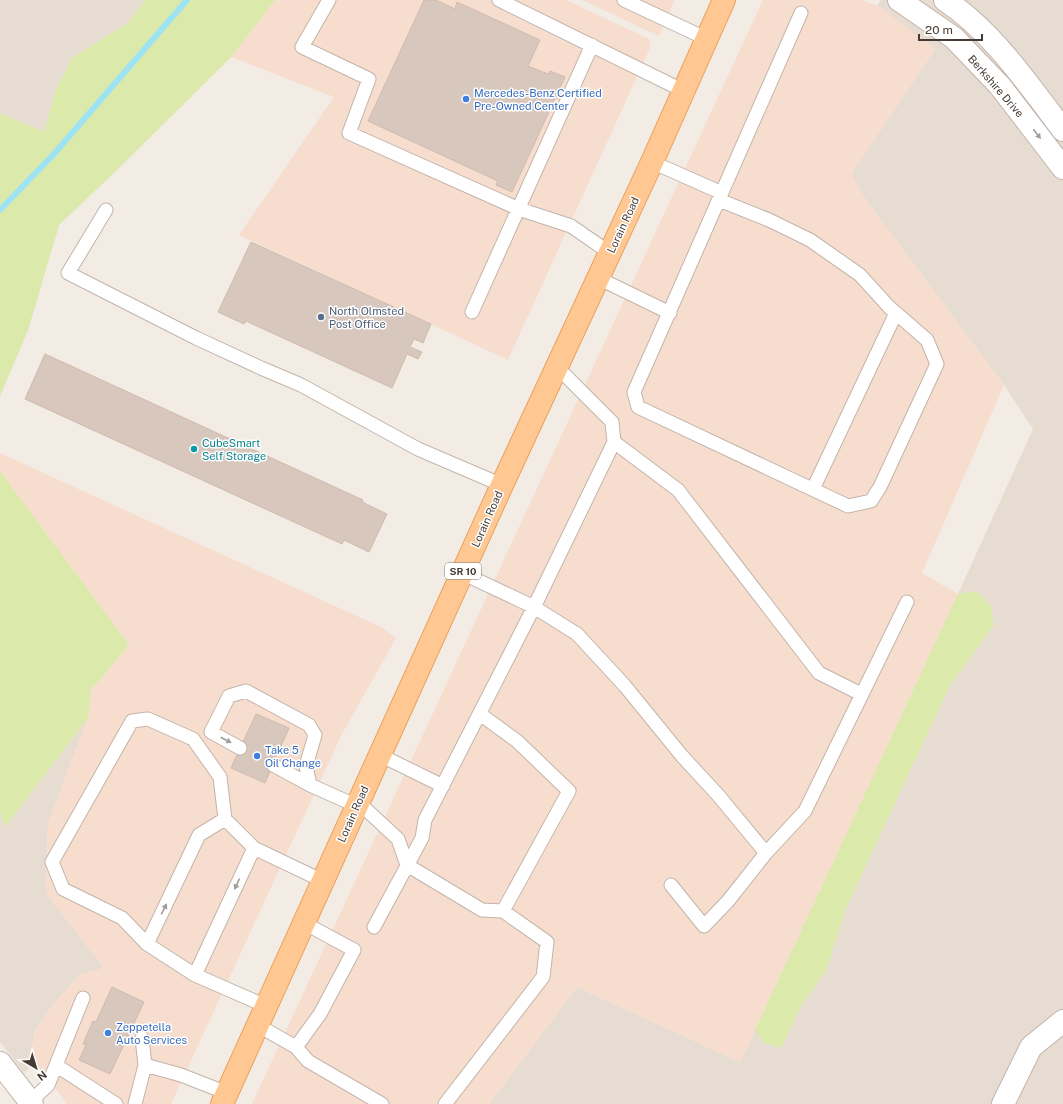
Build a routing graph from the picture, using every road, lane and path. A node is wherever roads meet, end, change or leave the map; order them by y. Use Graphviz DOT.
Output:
graph roads {
  1 [pos="329,0"];
  2 [pos="499,0"];
  3 [pos="624,0"];
  4 [pos="724,0"];
  5 [pos="899,0"];
  6 [pos="945,0"];
  7 [pos="639,3"];
  8 [pos="801,13"];
  9 [pos="707,39"];
  10 [pos="592,45"];
  11 [pos="1020,75"];
  12 [pos="1002,89"];
  13 [pos="684,91"];
  14 [pos="1063,130"];
  15 [pos="652,162"];
  16 [pos="1063,168"];
  17 [pos="720,196"];
  18 [pos="519,209"];
  19 [pos="106,210"];
  20 [pos="610,253"];
  21 [pos="598,278"];
  22 [pos="472,312"];
  23 [pos="670,313"];
  24 [pos="896,313"];
  25 [pos="557,367"];
  26 [pos="614,442"];
  27 [pos="502,485"];
  28 [pos="813,489"];
  29 [pos="462,573"];
  30 [pos="907,602"];
  31 [pos="534,607"];
  32 [pos="861,694"];
  33 [pos="480,714"];
  34 [pos="240,748"];
  35 [pos="380,755"];
  36 [pos="273,765"];
  37 [pos="310,784"];
  38 [pos="443,786"];
  39 [pos="357,804"];
  40 [pos="225,820"];
  41 [pos="254,848"];
  42 [pos="766,853"];
  43 [pos="407,865"];
  44 [pos="322,881"];
  45 [pos="671,885"];
  46 [pos="503,911"];
  47 [pos="304,923"];
  48 [pos="374,927"];
  49 [pos="147,944"];
  50 [pos="195,975"];
  51 [pos="83,998"];
  52 [pos="261,1016"];
  53 [pos="1063,1021"];
  54 [pos="142,1038"];
  55 [pos="296,1047"];
  56 [pos="0,1063"];
  57 [pos="145,1065"];
  58 [pos="57,1066"];
  59 [pos="224,1098"];
  60 [pos="31,1103"];
  61 [pos="116,1104"];
  62 [pos="135,1104"];
  63 [pos="382,1104"];
  64 [pos="445,1104"];
  65 [pos="1003,1104"];
  1 -- 18 [label="lane"];
  2 -- 10 [label="lane"];
  3 -- 7 [label="lane"];
  4 -- 9 [label="main road, Lorain Road / SR 10"];
  5 -- 12 [label="street, Berkshire Drive"];
  6 -- 11 [label="street"];
  7 -- 9 [label="lane"];
  8 -- 17 [label="lane"];
  9 -- 13 [label="main road, Lorain Road / SR 10"];
  10 -- 13 [label="lane"];
  10 -- 18 [label="lane"];
  11 -- 12 [label="street"];
  11 -- 14 [label="street"];
  12 -- 16 [label="street, Berkshire Drive, one-way"];
  13 -- 15 [label="main road, Lorain Road / SR 10"];
  15 -- 17 [label="lane"];
  15 -- 20 [label="main road, Lorain Road / SR 10"];
  17 -- 23 [label="lane"];
  17 -- 24 [label="lane"];
  18 -- 20 [label="lane"];
  18 -- 22 [label="lane"];
  19 -- 27 [label="lane"];
  20 -- 21 [label="main road, Lorain Road / SR 10"];
  21 -- 23 [label="lane"];
  21 -- 25 [label="main road, Lorain Road / SR 10"];
  23 -- 28 [label="lane"];
  24 -- 28 [label="lane"];
  24 -- 28 [label="lane"];
  25 -- 26 [label="lane"];
  25 -- 27 [label="main road, Lorain Road / SR 10"];
  26 -- 31 [label="lane"];
  26 -- 32 [label="lane"];
  27 -- 29 [label="main road, Lorain Road / SR 10"];
  29 -- 31 [label="lane"];
  29 -- 35 [label="main road, Lorain Road / SR 10"];
  30 -- 32 [label="lane"];
  31 -- 33 [label="lane"];
  31 -- 42 [label="lane"];
  32 -- 42 [label="lane"];
  33 -- 38 [label="lane"];
  33 -- 46 [label="lane"];
  37 -- 34 [label="lane, one-way"];
  35 -- 38 [label="lane"];
  35 -- 39 [label="main road, Lorain Road / SR 10"];
  36 -- 37 [label="lane"];
  37 -- 39 [label="lane"];
  38 -- 43 [label="lane"];
  39 -- 43 [label="lane"];
  39 -- 44 [label="main road, Lorain Road / SR 10"];
  40 -- 41 [label="lane"];
  49 -- 40 [label="lane, one-way"];
  40 -- 49 [label="lane"];
  41 -- 44 [label="lane"];
  41 -- 50 [label="lane, one-way"];
  42 -- 45 [label="lane"];
  43 -- 46 [label="lane"];
  43 -- 48 [label="lane"];
  44 -- 47 [label="main road, Lorain Road / SR 10"];
  46 -- 64 [label="lane"];
  47 -- 52 [label="main road, Lorain Road / SR 10"];
  47 -- 55 [label="lane"];
  49 -- 50 [label="lane"];
  50 -- 52 [label="lane"];
  51 -- 58 [label="lane"];
  52 -- 55 [label="lane"];
  52 -- 59 [label="main road, Lorain Road / SR 10"];
  53 -- 65 [label="street"];
  54 -- 57 [label="lane"];
  55 -- 63 [label="lane"];
  56 -- 60 [label="street"];
  57 -- 59 [label="lane"];
  57 -- 62 [label="lane"];
  58 -- 60 [label="lane"];
  58 -- 61 [label="lane"];
}
